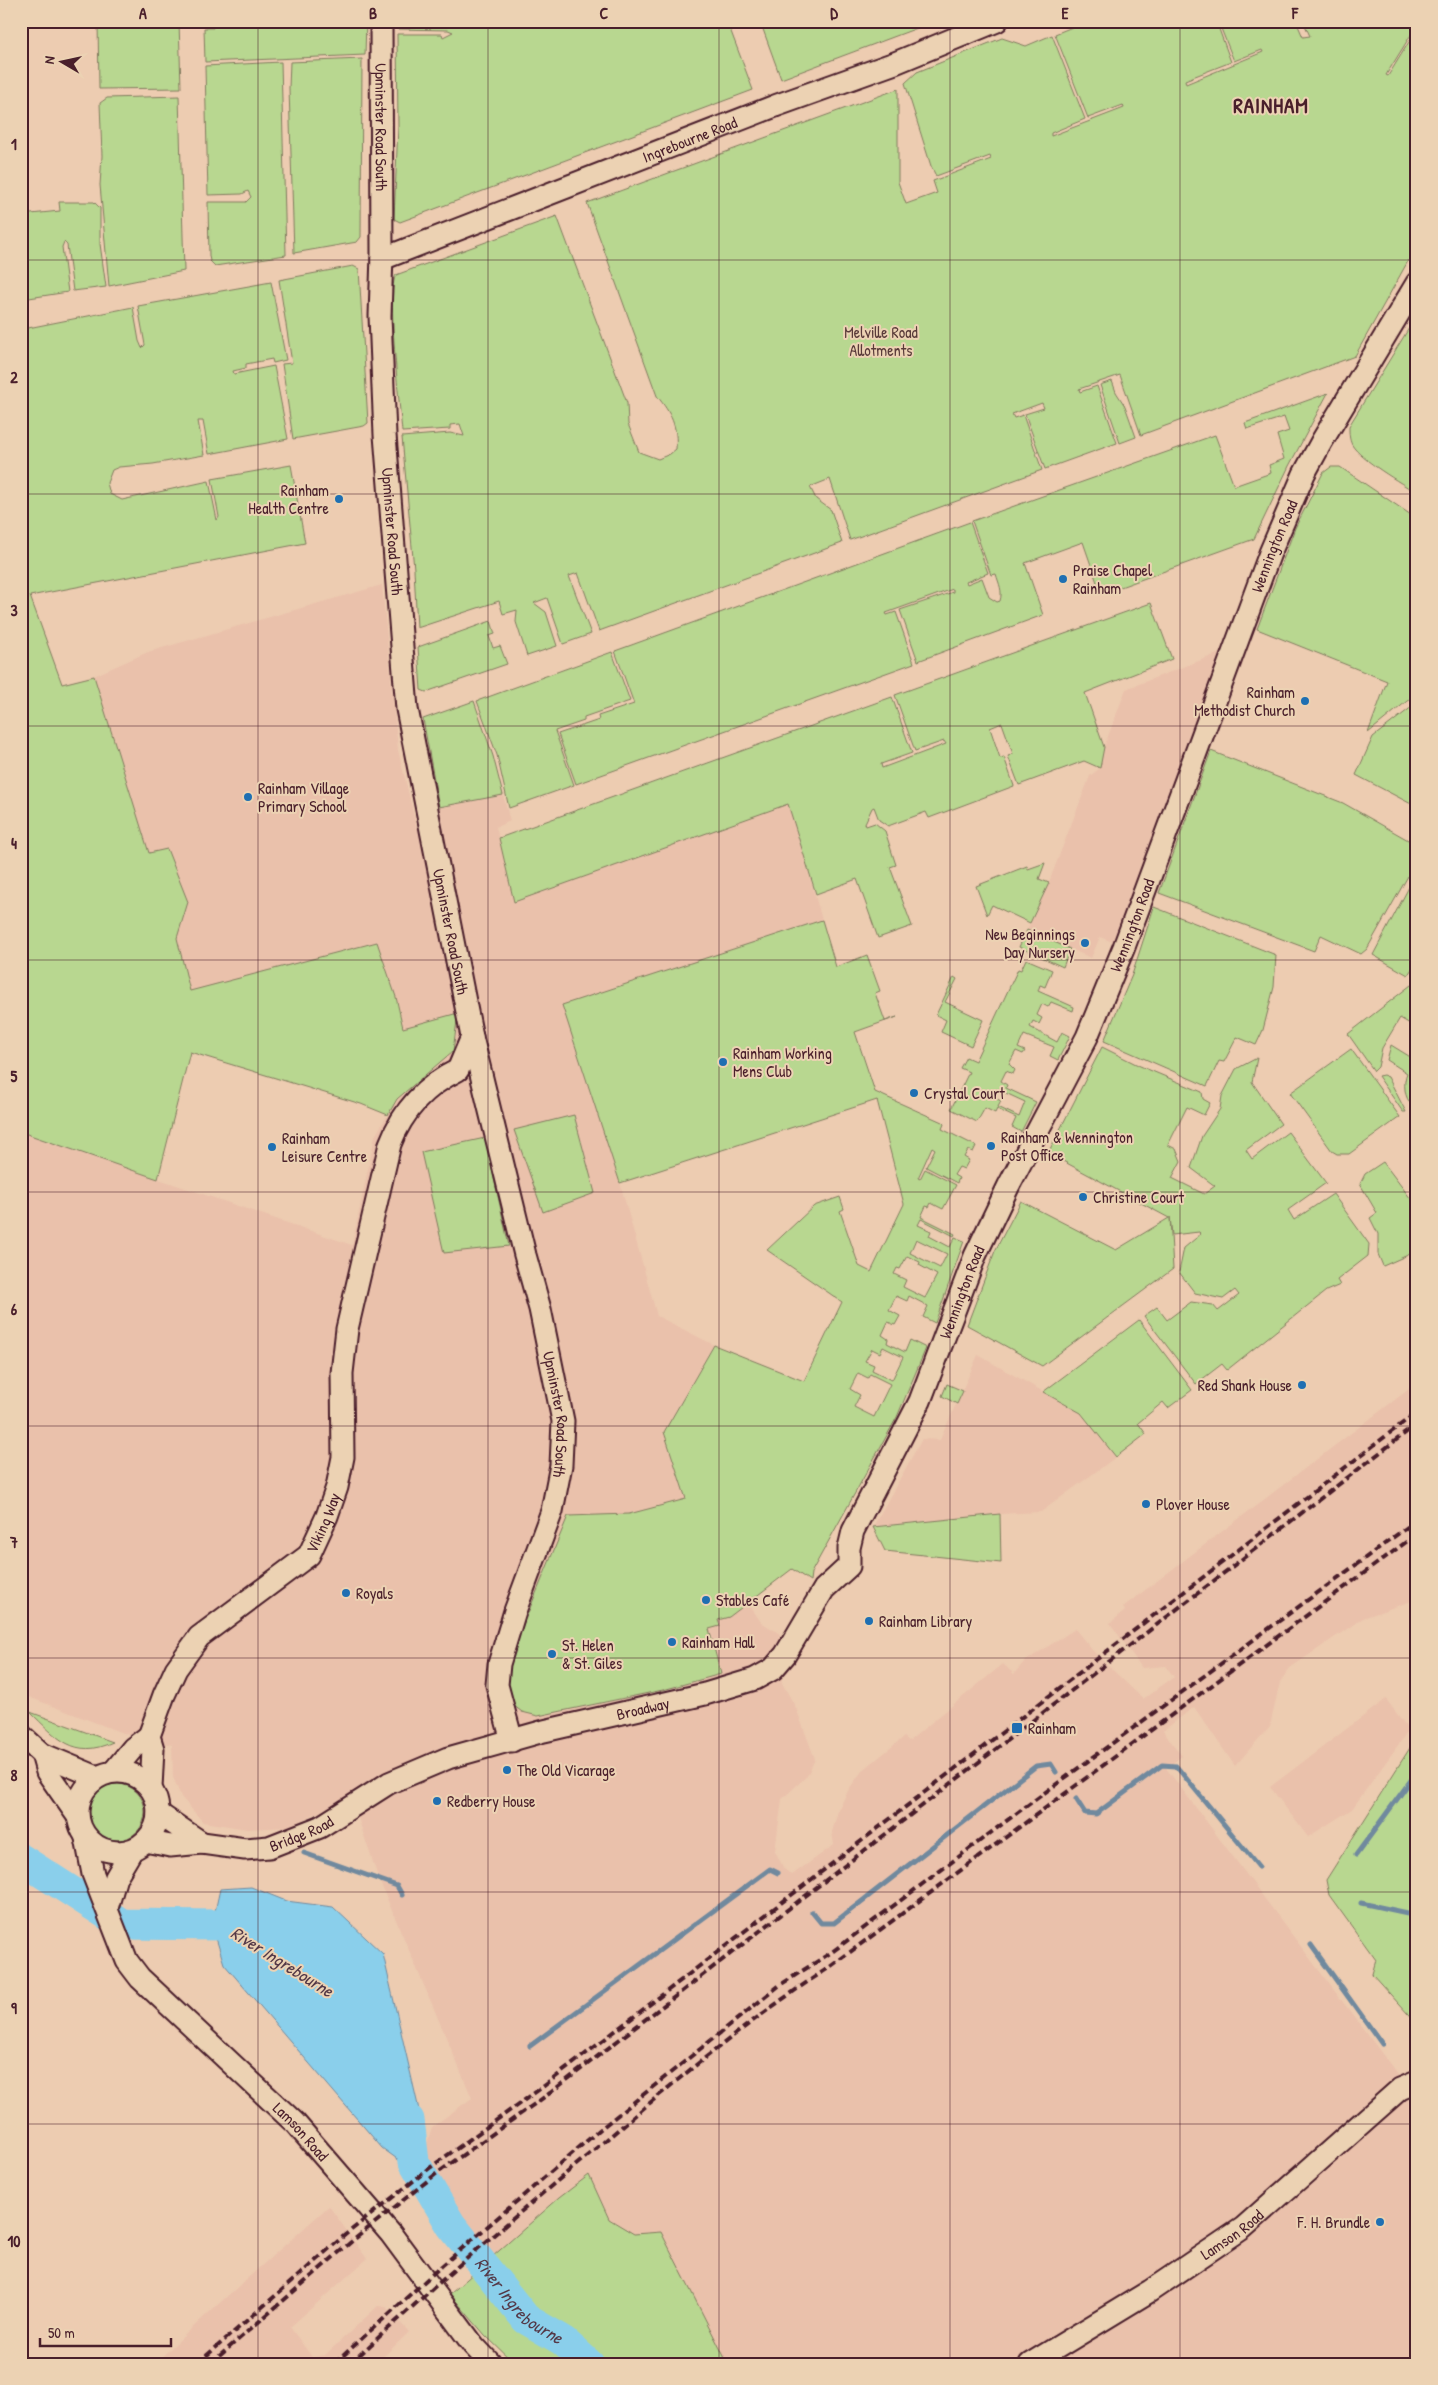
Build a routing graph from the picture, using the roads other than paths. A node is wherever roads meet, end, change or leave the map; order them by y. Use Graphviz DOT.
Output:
graph roads {
  1 [pos="381,21"];
  2 [pos="997,21"];
  3 [pos="382,259"];
  4 [pos="1417,283"];
  5 [pos="472,1037"];
  6 [pos="458,1070"];
  7 [pos="482,1081"];
  8 [pos="849,1566"];
  9 [pos="21,1735"];
  10 [pos="149,1736"];
  11 [pos="512,1741"];
  12 [pos="42,1754"];
  13 [pos="106,1774"];
  14 [pos="389,1783"];
  15 [pos="151,1788"];
  16 [pos="158,1813"];
  17 [pos="77,1815"];
  18 [pos="86,1838"];
  19 [pos="202,1843"];
  20 [pos="139,1845"];
  21 [pos="107,1908"];
  22 [pos="1417,2082"];
  23 [pos="491,2364"];
  24 [pos="1030,2364"];
  1 -- 3 [label="street, Upminster Road South"];
  2 -- 3 [label="street, Ingrebourne Road"];
  3 -- 5 [label="street, Upminster Road South"];
  4 -- 8 [label="street, Wennington Road"];
  5 -- 6 [label="street"];
  5 -- 7 [label="street, Upminster Road South"];
  6 -- 7 [label="street"];
  6 -- 10 [label="street, Viking Way"];
  7 -- 11 [label="street, Upminster Road South"];
  8 -- 11 [label="street, Broadway"];
  9 -- 12 [label="street"];
  10 -- 13 [label="street"];
  10 -- 15 [label="street"];
  11 -- 14 [label="street, Broadway"];
  12 -- 13 [label="street"];
  12 -- 17 [label="street"];
  13 -- 15 [label="street"];
  13 -- 17 [label="street"];
  14 -- 19 [label="street, Bridge Road"];
  15 -- 16 [label="street"];
  16 -- 19 [label="street, Bridge Road"];
  16 -- 20 [label="street"];
  17 -- 18 [label="street"];
  18 -- 20 [label="street, Bridge Road"];
  18 -- 21 [label="street, Lamson Road"];
  19 -- 20 [label="street, Bridge Road"];
  20 -- 21 [label="street"];
  21 -- 23 [label="street, Lamson Road"];
  22 -- 24 [label="street, Lamson Road"];
}
